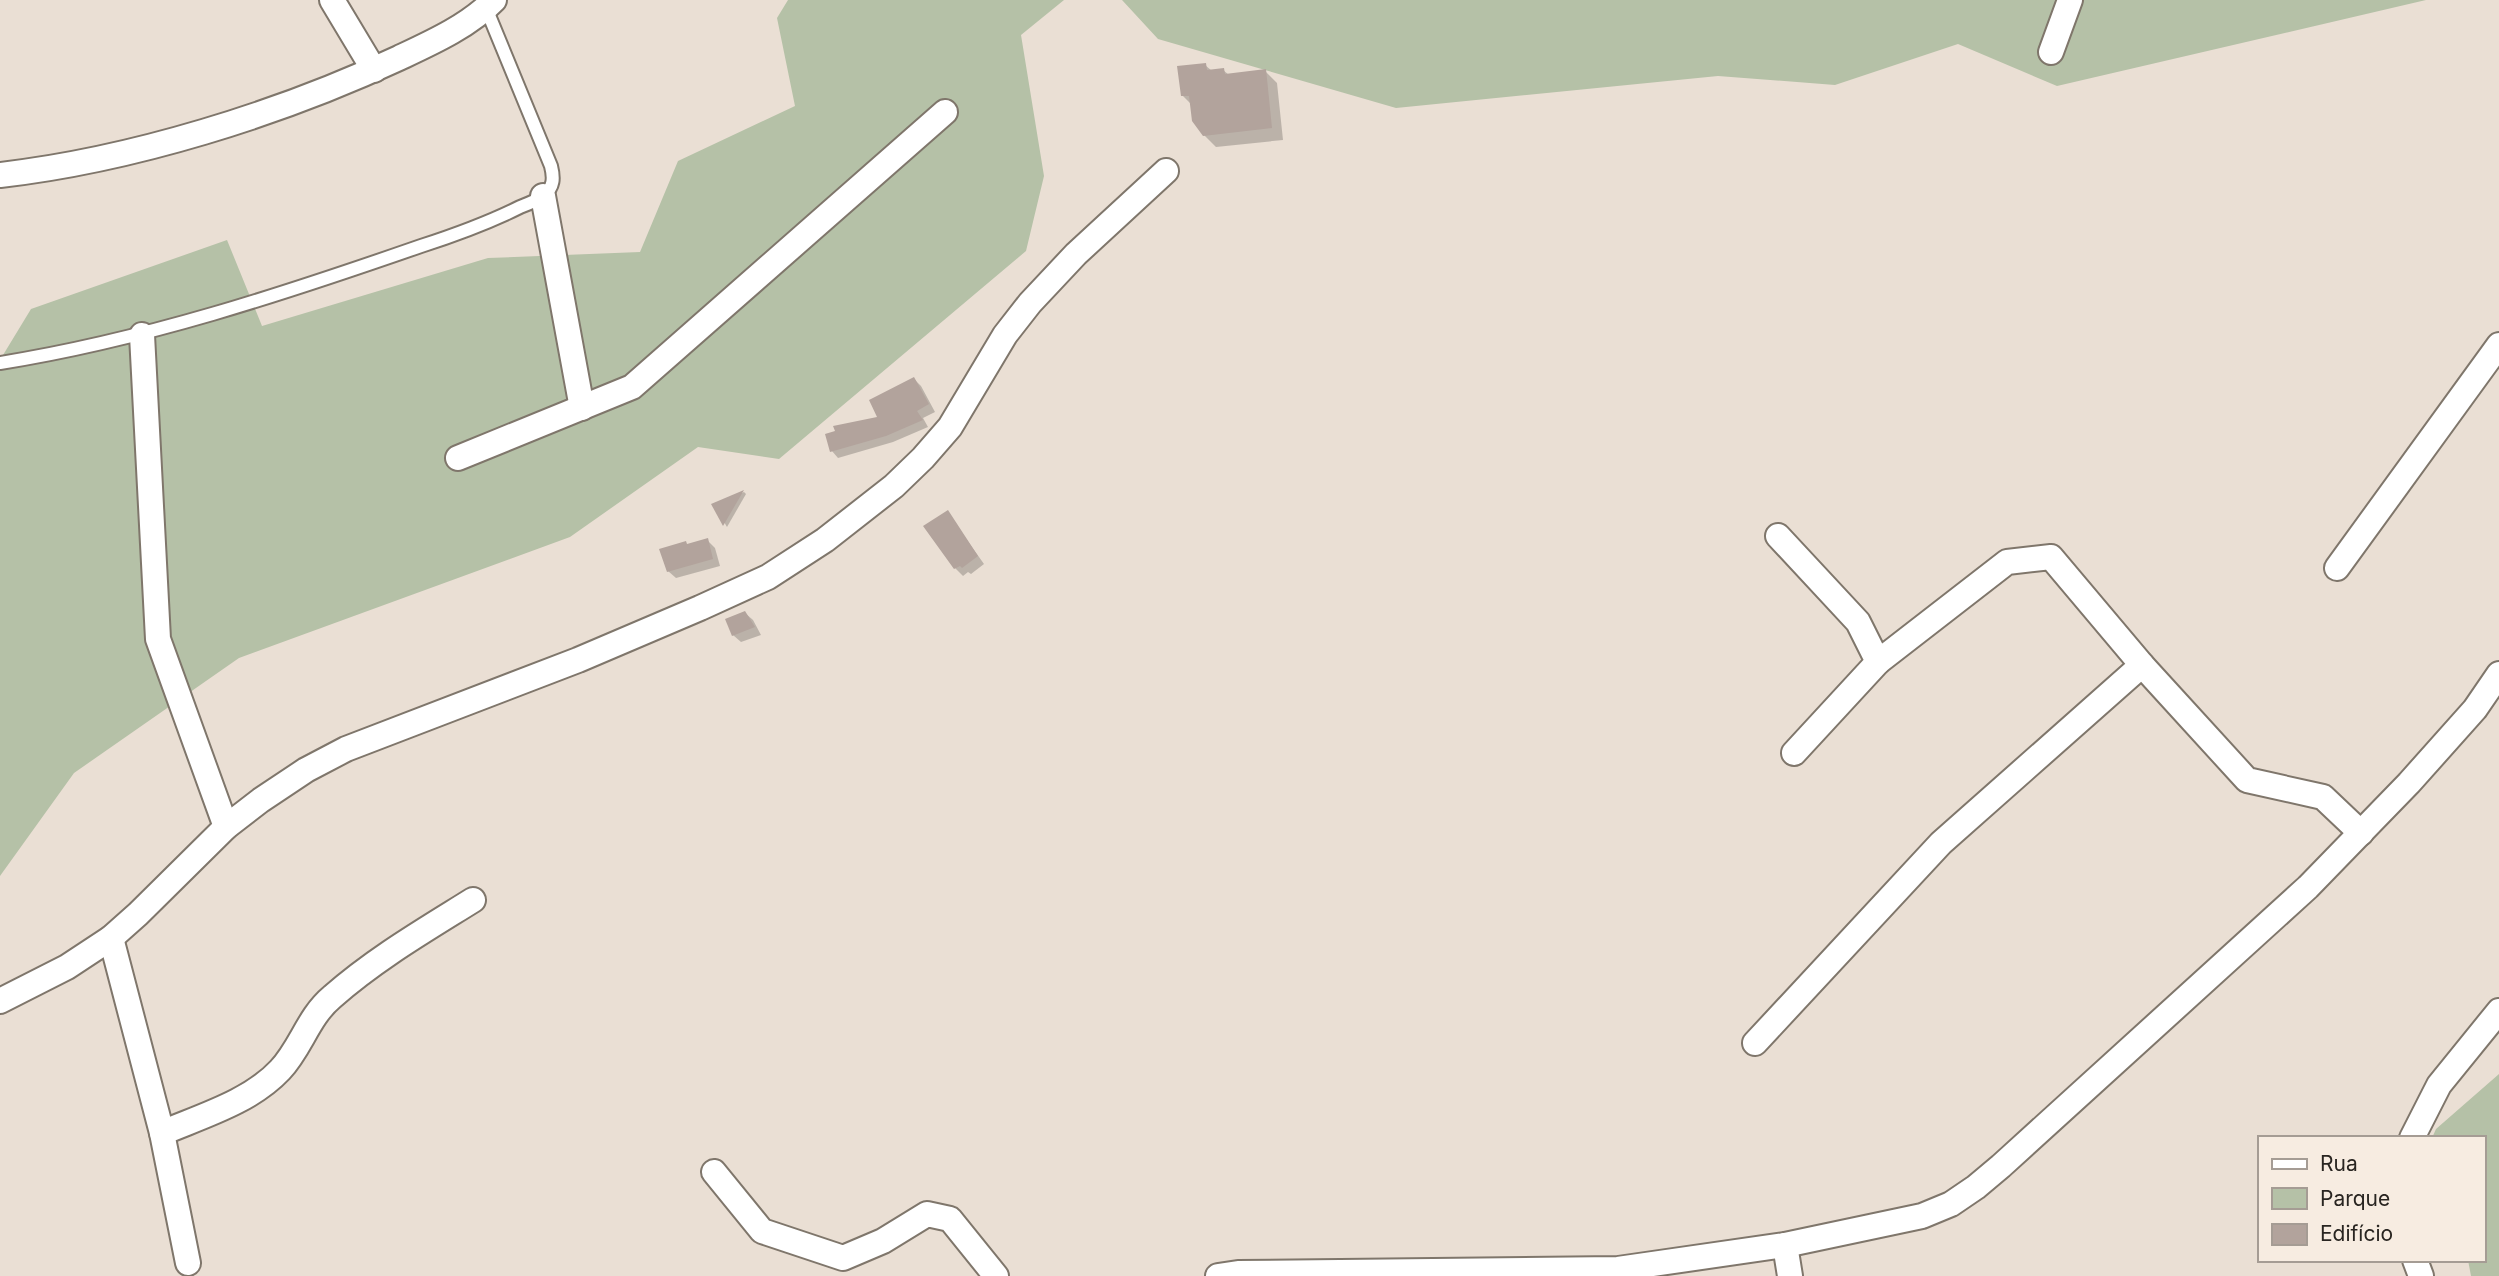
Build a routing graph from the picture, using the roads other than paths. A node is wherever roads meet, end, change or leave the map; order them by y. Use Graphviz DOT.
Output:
graph roads {
  1 [pos="332,0"];
  2 [pos="2070,0"];
  3 [pos="490,4"];
  4 [pos="2051,52"];
  5 [pos="374,70"];
  6 [pos="945,112"];
  7 [pos="1166,171"];
  8 [pos="0,175"];
  9 [pos="543,196"];
  10 [pos="142,335"];
  11 [pos="2499,345"];
  12 [pos="0,363"];
  13 [pos="582,408"];
  14 [pos="458,458"];
  15 [pos="1778,536"];
  16 [pos="2337,568"];
  17 [pos="1878,662"];
  18 [pos="2142,664"];
  19 [pos="2499,674"];
  20 [pos="1794,753"];
  21 [pos="226,827"];
  22 [pos="2361,833"];
  23 [pos="473,900"];
  24 [pos="111,938"];
  25 [pos="0,1001"];
  26 [pos="2499,1011"];
  27 [pos="1755,1043"];
  28 [pos="162,1133"];
  29 [pos="2413,1136"];
  30 [pos="714,1172"];
  31 [pos="1785,1245"];
  32 [pos="188,1264"];
  33 [pos="1619,1272"];
  34 [pos="996,1276"];
  35 [pos="1218,1276"];
  36 [pos="1790,1276"];
  1 -- 5 [label="street"];
  2 -- 4 [label="street"];
  3 -- 5 [label="street"];
  3 -- 9 [label="lane"];
  5 -- 8 [label="street"];
  6 -- 13 [label="street"];
  7 -- 21 [label="street"];
  9 -- 10 [label="lane"];
  9 -- 13 [label="street"];
  10 -- 12 [label="lane"];
  10 -- 21 [label="street"];
  11 -- 16 [label="street"];
  13 -- 14 [label="street"];
  15 -- 17 [label="street"];
  17 -- 18 [label="street"];
  17 -- 20 [label="street"];
  18 -- 22 [label="street"];
  18 -- 27 [label="street"];
  19 -- 22 [label="street"];
  21 -- 24 [label="street"];
  22 -- 31 [label="street"];
  23 -- 28 [label="street"];
  24 -- 25 [label="street"];
  24 -- 28 [label="street"];
  26 -- 29 [label="street"];
  28 -- 32 [label="street"];
  30 -- 34 [label="street"];
  31 -- 33 [label="street"];
  31 -- 36 [label="street"];
  33 -- 35 [label="street"];
}
